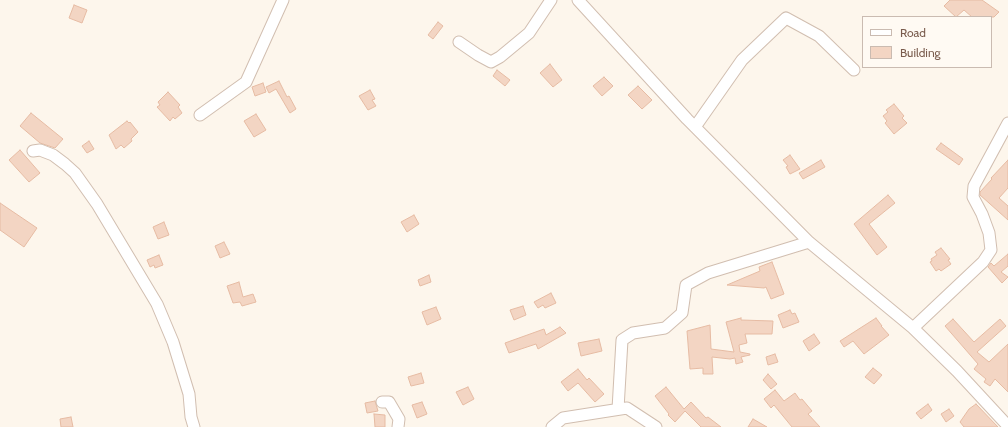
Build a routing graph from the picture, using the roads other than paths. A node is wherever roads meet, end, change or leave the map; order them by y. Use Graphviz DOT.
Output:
graph roads {
  1 [pos="283,0"];
  2 [pos="551,0"];
  3 [pos="584,2"];
  4 [pos="459,42"];
  5 [pos="854,70"];
  6 [pos="200,115"];
  7 [pos="1008,124"];
  8 [pos="695,127"];
  9 [pos="33,151"];
  10 [pos="809,242"];
  11 [pos="913,328"];
  12 [pos="382,402"];
  13 [pos="618,409"];
  14 [pos="1008,426"];
  15 [pos="194,427"];
  16 [pos="398,427"];
  17 [pos="552,427"];
  18 [pos="656,427"];
  1 -- 6 [label="street"];
  2 -- 4 [label="street"];
  3 -- 8 [label="street"];
  5 -- 8 [label="street"];
  7 -- 11 [label="street"];
  8 -- 10 [label="street"];
  9 -- 15 [label="street"];
  10 -- 11 [label="street"];
  10 -- 13 [label="street"];
  11 -- 14 [label="street"];
  12 -- 16 [label="street"];
  13 -- 17 [label="street"];
  13 -- 18 [label="street"];
}
